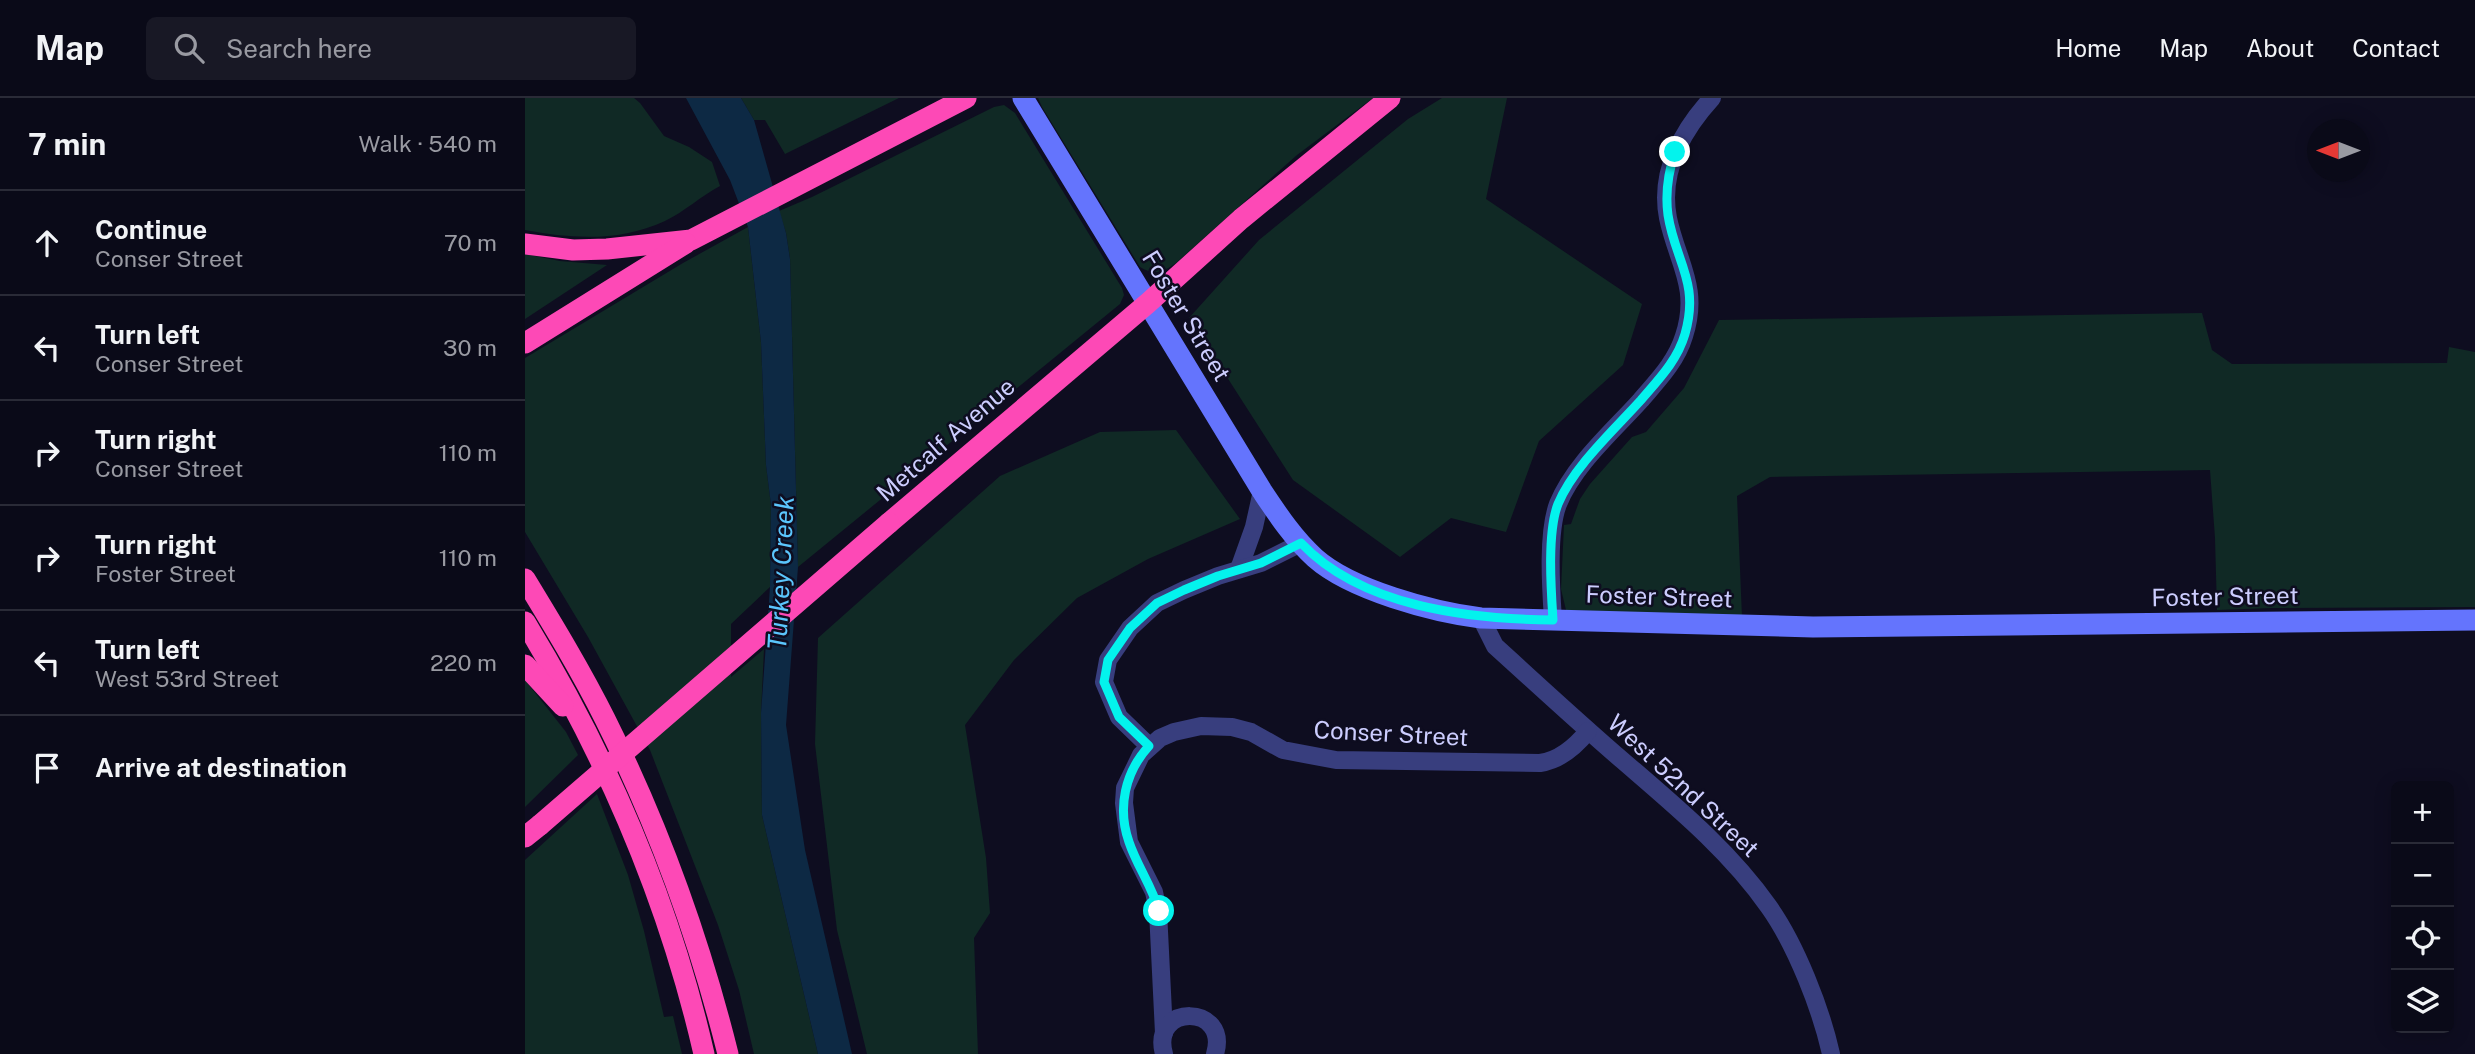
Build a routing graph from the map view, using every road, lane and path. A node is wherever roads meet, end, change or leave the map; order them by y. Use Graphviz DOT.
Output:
graph roads {
  1 [pos="966,98"];
  2 [pos="1023,98"];
  3 [pos="1390,98"];
  4 [pos="1712,98"];
  5 [pos="691,240"];
  6 [pos="525,244"];
  7 [pos="1147,303"];
  8 [pos="525,343"];
  9 [pos="1262,491"];
  10 [pos="1301,543"];
  11 [pos="1239,569"];
  12 [pos="525,579"];
  13 [pos="1481,618"];
  14 [pos="1553,620"];
  15 [pos="2475,620"];
  16 [pos="525,622"];
  17 [pos="525,666"];
  18 [pos="1588,731"];
  19 [pos="587,734"];
  20 [pos="1149,746"];
  21 [pos="530,831"];
  22 [pos="1164,1033"];
  23 [pos="704,1054"];
  24 [pos="728,1054"];
  25 [pos="1164,1054"];
  26 [pos="1215,1054"];
  27 [pos="1831,1054"];
  1 -- 5 [label="highway"];
  2 -- 7 [label="street, Foster Street"];
  3 -- 7 [label="highway, Metcalf Avenue"];
  4 -- 14 [label="street"];
  5 -- 6 [label="highway"];
  5 -- 8 [label="highway"];
  7 -- 9 [label="street, Foster Street"];
  7 -- 21 [label="highway, Metcalf Avenue, bridge"];
  9 -- 10 [label="street, Foster Street"];
  9 -- 11 [label="street"];
  10 -- 11 [label="street"];
  10 -- 13 [label="street, Foster Street"];
  11 -- 20 [label="street"];
  12 -- 24 [label="highway"];
  13 -- 14 [label="street, Foster Street"];
  13 -- 18 [label="street, West 52nd Street"];
  14 -- 15 [label="street, Foster Street"];
  16 -- 19 [label="highway"];
  17 -- 19 [label="highway"];
  18 -- 20 [label="street, Conser Street"];
  18 -- 27 [label="street, West 52nd Street"];
  19 -- 23 [label="highway"];
  20 -- 22 [label="street"];
  22 -- 25 [label="street"];
  22 -- 26 [label="street"];
}
